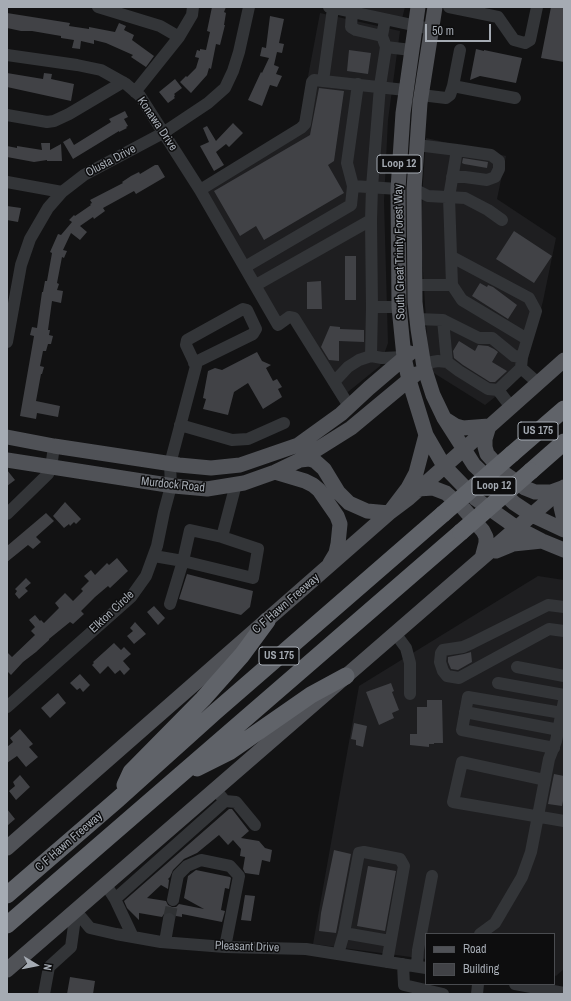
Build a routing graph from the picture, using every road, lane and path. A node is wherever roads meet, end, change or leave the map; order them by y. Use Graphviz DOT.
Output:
graph roads {
  1 [pos="98,7"];
  2 [pos="193,7"];
  3 [pos="249,7"];
  4 [pos="331,7"];
  5 [pos="418,7"];
  6 [pos="435,7"];
  7 [pos="449,7"];
  8 [pos="537,7"];
  9 [pos="352,12"];
  10 [pos="386,20"];
  11 [pos="414,26"];
  12 [pos="431,29"];
  13 [pos="179,37"];
  14 [pos="384,41"];
  15 [pos="411,50"];
  16 [pos="460,50"];
  17 [pos="7,55"];
  18 [pos="323,81"];
  19 [pos="123,82"];
  20 [pos="358,84"];
  21 [pos="380,86"];
  22 [pos="453,86"];
  23 [pos="405,90"];
  24 [pos="135,92"];
  25 [pos="421,95"];
  26 [pos="515,98"];
  27 [pos="7,115"];
  28 [pos="163,134"];
  29 [pos="417,145"];
  30 [pos="457,150"];
  31 [pos="452,177"];
  32 [pos="7,182"];
  33 [pos="353,186"];
  34 [pos="372,187"];
  35 [pos="398,188"];
  36 [pos="414,189"];
  37 [pos="200,190"];
  38 [pos="62,192"];
  39 [pos="449,197"];
  40 [pos="371,220"];
  41 [pos="502,220"];
  42 [pos="452,257"];
  43 [pos="245,266"];
  44 [pos="256,285"];
  45 [pos="414,285"];
  46 [pos="452,285"];
  47 [pos="399,306"];
  48 [pos="372,307"];
  49 [pos="10,312"];
  50 [pos="416,319"];
  51 [pos="443,320"];
  52 [pos="527,339"];
  53 [pos="7,342"];
  54 [pos="420,344"];
  55 [pos="370,356"];
  56 [pos="404,357"];
  57 [pos="564,360"];
  58 [pos="447,362"];
  59 [pos="194,363"];
  60 [pos="521,363"];
  61 [pos="424,367"];
  62 [pos="409,380"];
  63 [pos="334,382"];
  64 [pos="538,383"];
  65 [pos="498,390"];
  66 [pos="349,406"];
  67 [pos="511,407"];
  68 [pos="564,409"];
  69 [pos="444,418"];
  70 [pos="284,423"];
  71 [pos="180,425"];
  72 [pos="489,426"];
  73 [pos="426,435"];
  74 [pos="7,437"];
  75 [pos="564,442"];
  76 [pos="54,446"];
  77 [pos="464,449"];
  78 [pos="279,452"];
  79 [pos="7,460"];
  80 [pos="300,460"];
  81 [pos="170,464"];
  82 [pos="444,466"];
  83 [pos="51,468"];
  84 [pos="275,472"];
  85 [pos="236,484"];
  86 [pos="171,486"];
  87 [pos="564,487"];
  88 [pos="418,489"];
  89 [pos="389,513"];
  90 [pos="7,514"];
  91 [pos="532,515"];
  92 [pos="564,520"];
  93 [pos="517,528"];
  94 [pos="564,530"];
  95 [pos="222,537"];
  96 [pos="542,541"];
  97 [pos="564,550"];
  98 [pos="154,556"];
  99 [pos="482,558"];
  100 [pos="183,561"];
  101 [pos="327,568"];
  102 [pos="170,604"];
  103 [pos="564,607"];
  104 [pos="267,620"];
  105 [pos="564,631"];
  106 [pos="395,633"];
  107 [pos="517,668"];
  108 [pos="346,676"];
  109 [pos="564,676"];
  110 [pos="498,683"];
  111 [pos="410,694"];
  112 [pos="564,695"];
  113 [pos="563,707"];
  114 [pos="7,708"];
  115 [pos="466,712"];
  116 [pos="559,730"];
  117 [pos="554,748"];
  118 [pos="173,780"];
  119 [pos="545,780"];
  120 [pos="221,795"];
  121 [pos="117,800"];
  122 [pos="208,806"];
  123 [pos="538,817"];
  124 [pos="183,818"];
  125 [pos="564,821"];
  126 [pos="255,825"];
  127 [pos="194,829"];
  128 [pos="7,848"];
  129 [pos="432,876"];
  130 [pos="106,885"];
  131 [pos="7,895"];
  132 [pos="115,899"];
  133 [pos="173,900"];
  134 [pos="76,911"];
  135 [pos="169,919"];
  136 [pos="7,925"];
  137 [pos="344,933"];
  138 [pos="481,933"];
  139 [pos="133,937"];
  140 [pos="390,941"];
  141 [pos="165,942"];
  142 [pos="225,946"];
  143 [pos="338,954"];
  144 [pos="387,962"];
  145 [pos="403,964"];
  146 [pos="422,967"];
  147 [pos="7,970"];
  148 [pos="521,985"];
  149 [pos="564,993"];
  150 [pos="44,994"];
  151 [pos="443,994"];
  1 -- 13 [label="street"];
  2 -- 13 [label="street"];
  3 -- 28 [label="street, Olusta Drive"];
  4 -- 9 [label="street"];
  4 -- 18 [label="street"];
  5 -- 11 [label="main road, South Great Trinity Forest Way / Loop 12"];
  6 -- 12 [label="main road, South Great Trinity Forest Way / Loop 12"];
  7 -- 8 [label="street"];
  9 -- 10 [label="street"];
  9 -- 14 [label="street"];
  10 -- 11 [label="street"];
  10 -- 14 [label="street"];
  11 -- 12 [label="street"];
  11 -- 15 [label="main road, South Great Trinity Forest Way / Loop 12"];
  12 -- 25 [label="main road, South Great Trinity Forest Way / Loop 12"];
  13 -- 24 [label="street"];
  14 -- 15 [label="street"];
  14 -- 21 [label="street"];
  15 -- 23 [label="main road, South Great Trinity Forest Way / Loop 12"];
  16 -- 22 [label="street"];
  17 -- 19 [label="street, Konawa Drive"];
  18 -- 20 [label="street"];
  18 -- 37 [label="street"];
  19 -- 24 [label="street, Konawa Drive"];
  19 -- 27 [label="street"];
  20 -- 21 [label="street"];
  20 -- 33 [label="street"];
  21 -- 23 [label="street"];
  21 -- 34 [label="street"];
  22 -- 25 [label="street"];
  22 -- 26 [label="street"];
  23 -- 35 [label="main road, South Great Trinity Forest Way / Loop 12"];
  24 -- 28 [label="street, Konawa Drive"];
  25 -- 29 [label="main road, South Great Trinity Forest Way / Loop 12"];
  28 -- 37 [label="street, Konawa Drive"];
  28 -- 38 [label="street, Olusta Drive"];
  29 -- 30 [label="street"];
  29 -- 36 [label="main road, South Great Trinity Forest Way / Loop 12"];
  30 -- 31 [label="street"];
  30 -- 31 [label="street"];
  31 -- 39 [label="street"];
  32 -- 38 [label="street"];
  33 -- 34 [label="street"];
  33 -- 43 [label="street"];
  34 -- 35 [label="street"];
  34 -- 40 [label="street"];
  35 -- 36 [label="main road"];
  35 -- 47 [label="main road, South Great Trinity Forest Way / Loop 12"];
  36 -- 39 [label="street"];
  36 -- 45 [label="main road, South Great Trinity Forest Way / Loop 12"];
  37 -- 43 [label="street, Konawa Drive"];
  38 -- 49 [label="street, Olusta Drive"];
  39 -- 41 [label="street"];
  39 -- 42 [label="street"];
  40 -- 44 [label="street"];
  40 -- 48 [label="street"];
  42 -- 46 [label="street"];
  42 -- 52 [label="street"];
  43 -- 44 [label="street, Konawa Drive"];
  44 -- 63 [label="street, Konawa Drive"];
  45 -- 46 [label="street"];
  45 -- 50 [label="main road, South Great Trinity Forest Way / Loop 12"];
  46 -- 52 [label="street"];
  47 -- 48 [label="street"];
  47 -- 56 [label="main road, South Great Trinity Forest Way / Loop 12"];
  48 -- 55 [label="street"];
  49 -- 53 [label="street, Olusta Drive"];
  50 -- 51 [label="street"];
  50 -- 54 [label="main road, South Great Trinity Forest Way / Loop 12"];
  51 -- 58 [label="street"];
  51 -- 60 [label="street"];
  52 -- 60 [label="street"];
  54 -- 56 [label="main road, Murdock Road"];
  54 -- 61 [label="main road, South Great Trinity Forest Way / Loop 12"];
  55 -- 56 [label="street"];
  55 -- 63 [label="street"];
  56 -- 62 [label="main road, South Great Trinity Forest Way / Loop 12"];
  56 -- 66 [label="main road, Murdock Road"];
  57 -- 64 [label="main road, C F Hawn Freeway"];
  58 -- 61 [label="street"];
  58 -- 65 [label="street"];
  59 -- 59 [label="street"];
  59 -- 71 [label="street, Elkton Circle"];
  60 -- 64 [label="street"];
  60 -- 65 [label="street"];
  61 -- 62 [label="main road, Murdock Road"];
  61 -- 69 [label="main road, South Great Trinity Forest Way / Loop 12"];
  62 -- 73 [label="main road, South Great Trinity Forest Way / Loop 12"];
  62 -- 80 [label="main road, Murdock Road"];
  63 -- 66 [label="street"];
  64 -- 67 [label="main road, C F Hawn Freeway"];
  65 -- 67 [label="street"];
  66 -- 78 [label="main road, Murdock Road"];
  67 -- 72 [label="main road, C F Hawn Freeway"];
  68 -- 121 [label="highway, C F Hawn Freeway / US 175, bridge"];
  69 -- 72 [label="main road"];
  69 -- 77 [label="main road, South Great Trinity Forest Way / Loop 12"];
  70 -- 71 [label="street"];
  71 -- 81 [label="street, Elkton Circle"];
  72 -- 77 [label="main road, C F Hawn Freeway"];
  72 -- 87 [label="main road"];
  73 -- 82 [label="main road, South Great Trinity Forest Way / Loop 12"];
  73 -- 89 [label="main road"];
  74 -- 76 [label="main road, Murdock Road"];
  75 -- 118 [label="highway, C F Hawn Freeway / US 175, bridge"];
  76 -- 81 [label="main road, Murdock Road"];
  76 -- 83 [label="street"];
  77 -- 82 [label="main road, C F Hawn Freeway"];
  77 -- 91 [label="main road, Loop 12"];
  78 -- 80 [label="main road"];
  78 -- 81 [label="main road, Murdock Road"];
  79 -- 83 [label="main road, Murdock Road"];
  80 -- 84 [label="main road, Murdock Road"];
  80 -- 89 [label="main road"];
  81 -- 86 [label="street, Elkton Circle"];
  82 -- 88 [label="main road, C F Hawn Freeway"];
  82 -- 93 [label="main road, Loop 12"];
  83 -- 86 [label="main road, Murdock Road"];
  83 -- 90 [label="street"];
  84 -- 85 [label="main road, Murdock Road"];
  84 -- 101 [label="main road"];
  85 -- 86 [label="main road, Murdock Road"];
  85 -- 95 [label="street"];
  86 -- 98 [label="street, Elkton Circle"];
  87 -- 91 [label="main road"];
  87 -- 92 [label="main road"];
  88 -- 89 [label="main road, C F Hawn Freeway"];
  88 -- 99 [label="main road"];
  89 -- 101 [label="main road, C F Hawn Freeway"];
  91 -- 93 [label="main road"];
  91 -- 94 [label="main road, Loop 12"];
  93 -- 96 [label="main road, Loop 12"];
  93 -- 99 [label="main road"];
  95 -- 100 [label="street"];
  95 -- 100 [label="street"];
  96 -- 97 [label="main road, Loop 12"];
  96 -- 99 [label="main road"];
  98 -- 100 [label="street"];
  98 -- 114 [label="street, Elkton Circle"];
  99 -- 106 [label="main road"];
  100 -- 102 [label="street"];
  101 -- 104 [label="main road, C F Hawn Freeway"];
  103 -- 105 [label="street"];
  104 -- 121 [label="highway"];
  104 -- 128 [label="main road, C F Hawn Freeway"];
  106 -- 108 [label="main road"];
  106 -- 111 [label="street"];
  107 -- 109 [label="street"];
  108 -- 118 [label="highway"];
  108 -- 120 [label="main road"];
  110 -- 112 [label="street"];
  113 -- 115 [label="street"];
  113 -- 116 [label="street"];
  115 -- 116 [label="street"];
  115 -- 117 [label="street"];
  116 -- 117 [label="street"];
  117 -- 119 [label="street"];
  118 -- 136 [label="highway, C F Hawn Freeway / US 175"];
  119 -- 123 [label="street"];
  119 -- 123 [label="street"];
  120 -- 122 [label="main road"];
  120 -- 126 [label="street"];
  121 -- 131 [label="highway, C F Hawn Freeway / US 175"];
  122 -- 124 [label="main road"];
  122 -- 127 [label="street"];
  123 -- 125 [label="street"];
  123 -- 138 [label="street"];
  124 -- 127 [label="street"];
  124 -- 130 [label="main road"];
  127 -- 132 [label="street"];
  129 -- 146 [label="street"];
  130 -- 132 [label="street"];
  130 -- 134 [label="main road"];
  132 -- 139 [label="street"];
  133 -- 142 [label="street"];
  134 -- 139 [label="street, Pleasant Drive"];
  134 -- 147 [label="main road"];
  134 -- 150 [label="street"];
  135 -- 141 [label="street"];
  137 -- 140 [label="street"];
  137 -- 140 [label="street"];
  137 -- 143 [label="street"];
  139 -- 141 [label="street, Pleasant Drive"];
  140 -- 144 [label="street"];
  141 -- 142 [label="street, Pleasant Drive"];
  142 -- 143 [label="street, Pleasant Drive"];
  143 -- 144 [label="street, Pleasant Drive"];
  144 -- 145 [label="street, Pleasant Drive"];
  145 -- 146 [label="street, Pleasant Drive"];
  145 -- 151 [label="street"];
  148 -- 149 [label="street"];
}
